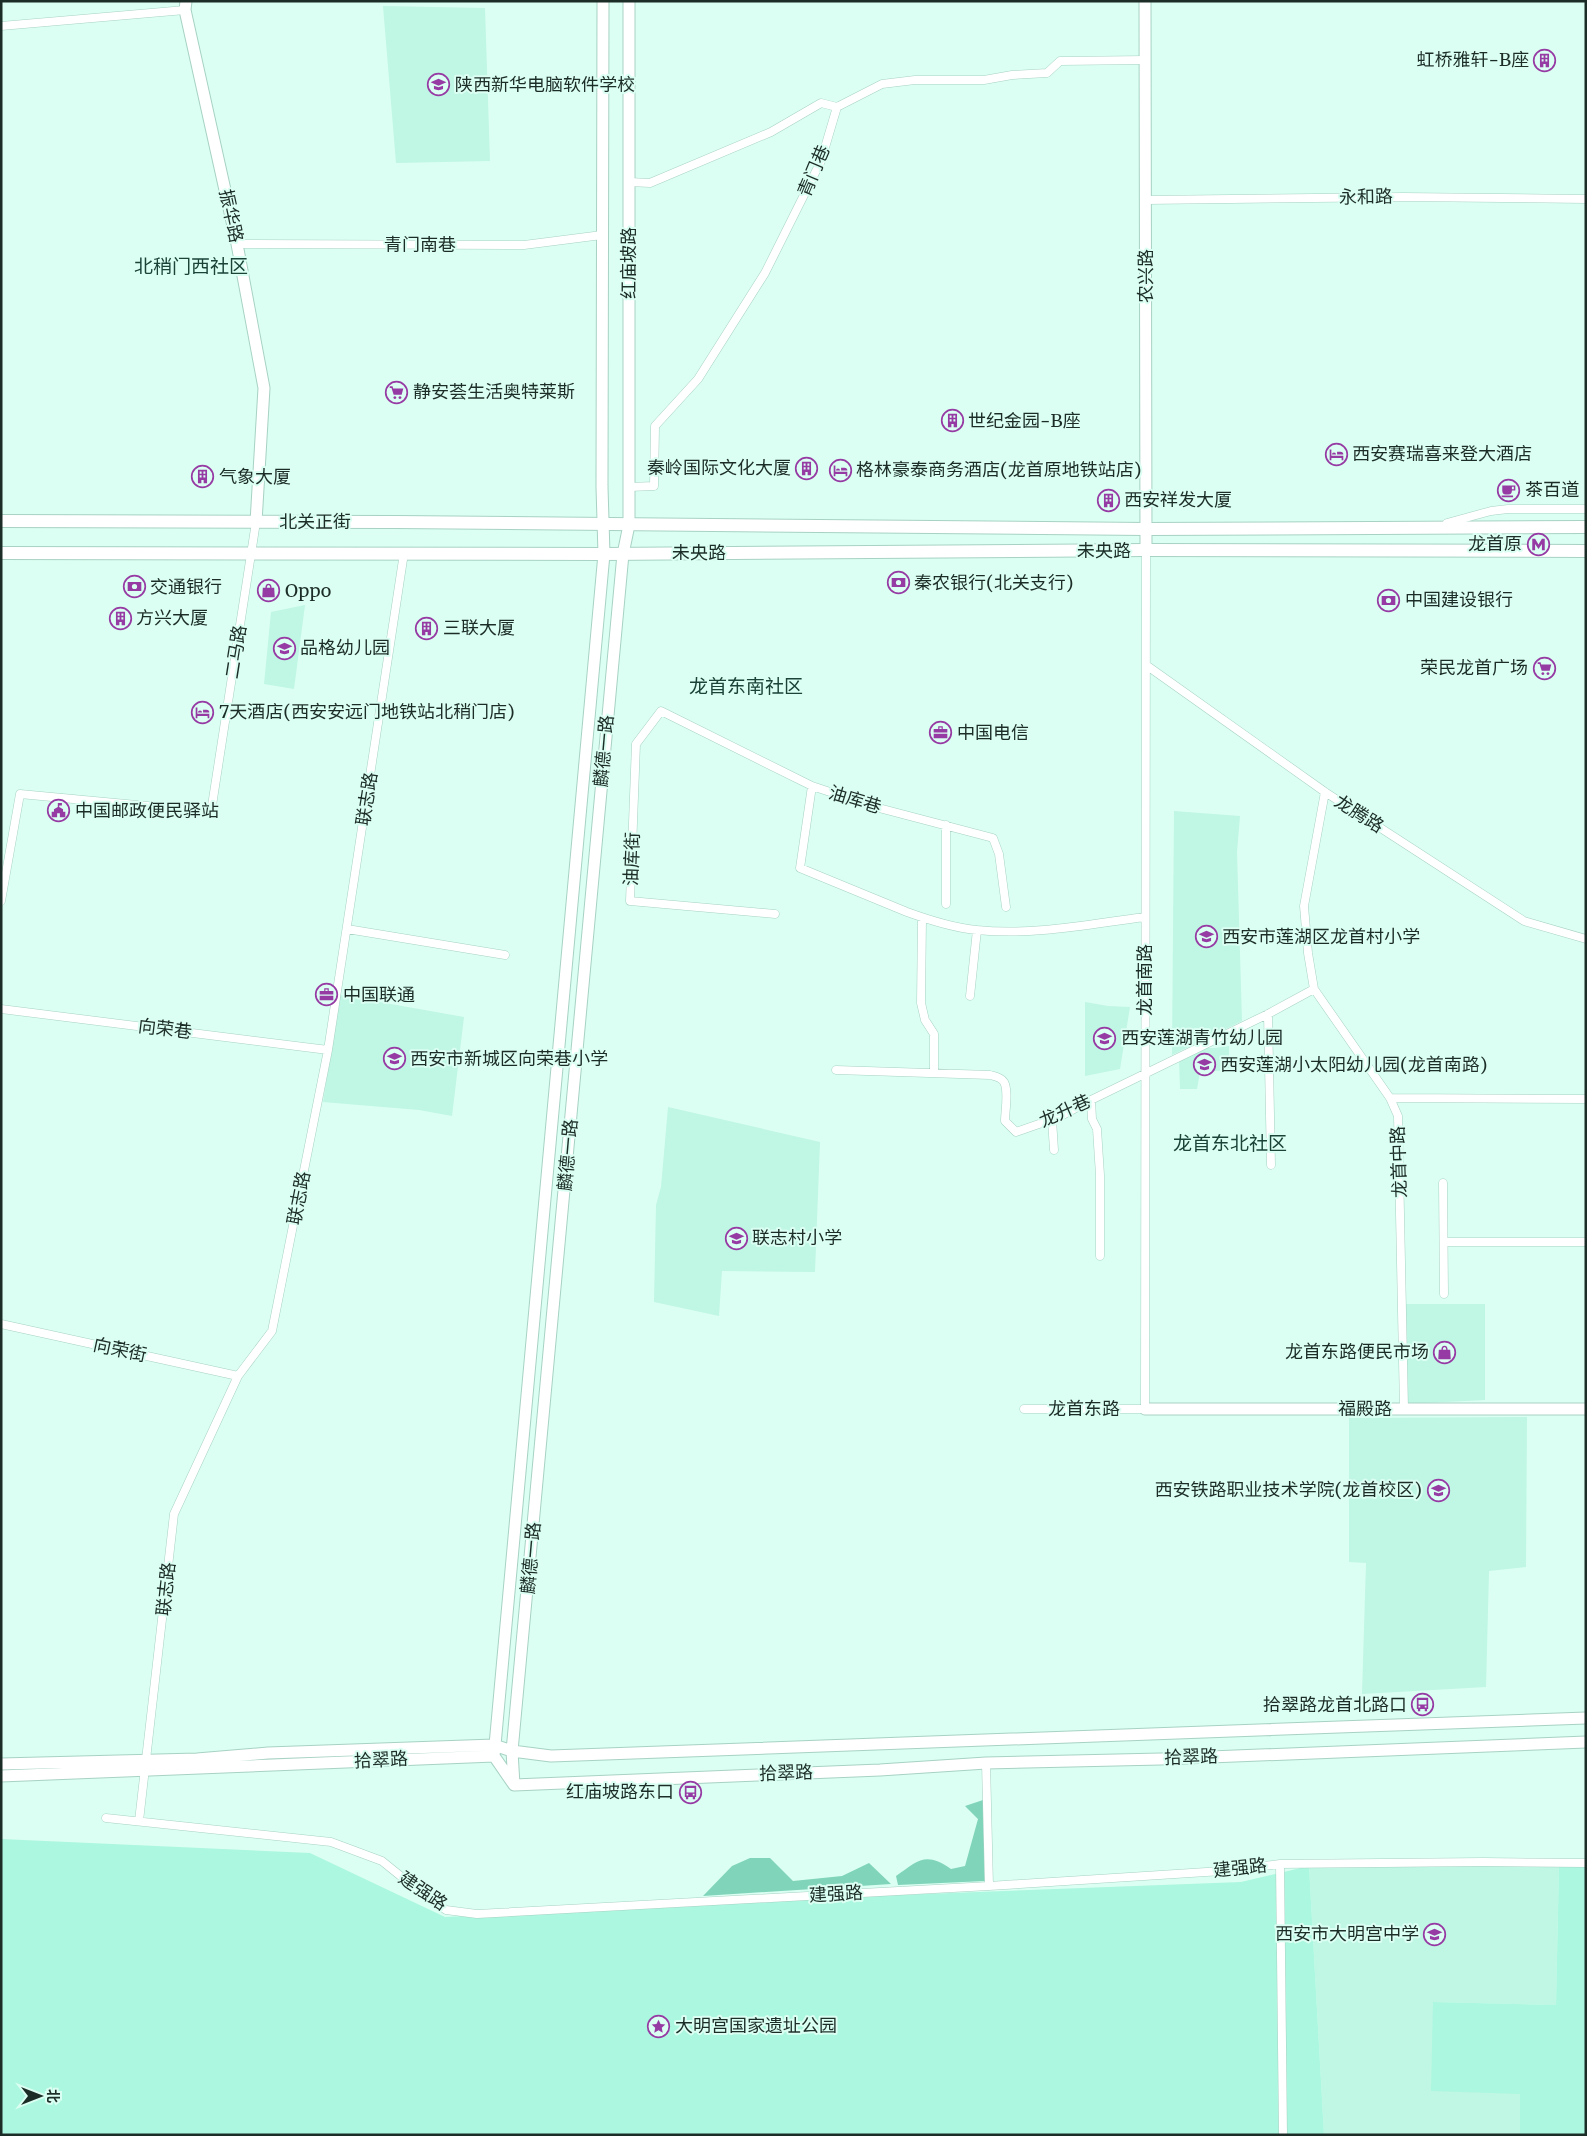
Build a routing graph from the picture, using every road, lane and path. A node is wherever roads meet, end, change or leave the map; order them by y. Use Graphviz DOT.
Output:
graph roads {
  1 [pos="603,1"];
  2 [pos="629,1"];
  3 [pos="1145,1"];
  4 [pos="185,6"];
  5 [pos="1,26"];
  6 [pos="1146,60"];
  7 [pos="837,107"];
  8 [pos="629,182"];
  9 [pos="1586,199"];
  10 [pos="1146,200"];
  11 [pos="602,235"];
  12 [pos="237,244"];
  13 [pos="629,487"];
  14 [pos="1586,509"];
  15 [pos="1,521"];
  16 [pos="256,522"];
  17 [pos="603,525"];
  18 [pos="629,525"];
  19 [pos="1427,527"];
  20 [pos="1586,527"];
  21 [pos="1146,529"];
  22 [pos="1146,550"];
  23 [pos="1586,551"];
  24 [pos="251,552"];
  25 [pos="1,553"];
  26 [pos="404,553"];
  27 [pos="604,554"];
  28 [pos="623,554"];
  29 [pos="1146,665"];
  30 [pos="662,711"];
  31 [pos="812,786"];
  32 [pos="1325,792"];
  33 [pos="946,825"];
  34 [pos="1,901"];
  35 [pos="946,904"];
  36 [pos="1006,906"];
  37 [pos="775,914"];
  38 [pos="1145,917"];
  39 [pos="922,918"];
  40 [pos="347,929"];
  41 [pos="977,930"];
  42 [pos="1586,938"];
  43 [pos="505,955"];
  44 [pos="1314,989"];
  45 [pos="970,996"];
  46 [pos="1,1009"];
  47 [pos="1268,1014"];
  48 [pos="328,1050"];
  49 [pos="836,1070"];
  50 [pos="934,1073"];
  51 [pos="1145,1074"];
  52 [pos="1390,1098"];
  53 [pos="1586,1099"];
  54 [pos="1091,1100"];
  55 [pos="1052,1120"];
  56 [pos="1054,1150"];
  57 [pos="1271,1166"];
  58 [pos="1443,1183"];
  59 [pos="1444,1242"];
  60 [pos="1586,1242"];
  61 [pos="1100,1256"];
  62 [pos="1444,1294"];
  63 [pos="1,1324"];
  64 [pos="238,1376"];
  65 [pos="1024,1409"];
  66 [pos="1145,1409"];
  67 [pos="1404,1409"];
  68 [pos="1586,1409"];
  69 [pos="1586,1718"];
  70 [pos="1586,1742"];
  71 [pos="494,1751"];
  72 [pos="512,1751"];
  73 [pos="986,1763"];
  74 [pos="1,1764"];
  75 [pos="145,1765"];
  76 [pos="1,1776"];
  77 [pos="514,1785"];
  78 [pos="106,1818"];
  79 [pos="138,1821"];
  80 [pos="1280,1864"];
  81 [pos="1586,1864"];
  82 [pos="989,1886"];
  83 [pos="1283,2135"];
  1 -- 11 [label="main road, 红庙坡路"];
  2 -- 8 [label="main road, 红庙坡路"];
  3 -- 6 [label="main road, 农兴路"];
  4 -- 5 [label="street"];
  4 -- 12 [label="main road, 振华路"];
  6 -- 7 [label="street"];
  6 -- 10 [label="main road, 农兴路"];
  7 -- 8 [label="street"];
  7 -- 13 [label="street, 青门巷"];
  8 -- 13 [label="main road, 红庙坡路"];
  9 -- 10 [label="street, 永和路"];
  10 -- 21 [label="main road, 农兴路"];
  11 -- 12 [label="street, 青门南巷"];
  11 -- 17 [label="main road, 红庙坡路"];
  12 -- 16 [label="main road, 振华路"];
  13 -- 18 [label="main road, 红庙坡路"];
  14 -- 19 [label="street"];
  15 -- 16 [label="main road, 北关正街"];
  16 -- 17 [label="main road, 北关正街"];
  16 -- 24 [label="street, 二马路"];
  17 -- 18 [label="main road, 北关正街"];
  17 -- 27 [label="main road, 麟德一路"];
  18 -- 21 [label="main road, 未央路"];
  18 -- 28 [label="main road, 麟德一路"];
  19 -- 20 [label="main road, 未央路"];
  19 -- 21 [label="main road, 未央路"];
  21 -- 22 [label="main road, 农兴路"];
  22 -- 23 [label="main road, 未央路"];
  22 -- 28 [label="main road, 未央路"];
  22 -- 29 [label="street, 龙首南路"];
  24 -- 25 [label="main road, 北关正街"];
  24 -- 26 [label="main road, 北关正街"];
  24 -- 34 [label="street, 二马路"];
  26 -- 27 [label="main road, 北关正街"];
  26 -- 40 [label="street, 联志路"];
  27 -- 28 [label="main road, 北关正街"];
  27 -- 71 [label="main road, 麟德一路"];
  28 -- 72 [label="main road, 麟德一路"];
  29 -- 32 [label="street, 龙腾路"];
  29 -- 38 [label="street, 龙首南路"];
  30 -- 31 [label="street, 油库巷"];
  30 -- 37 [label="street, 油库街"];
  31 -- 33 [label="street, 油库巷"];
  31 -- 39 [label="street"];
  32 -- 42 [label="street, 龙腾路"];
  32 -- 44 [label="street, 龙首中路"];
  33 -- 35 [label="street"];
  33 -- 36 [label="street, 油库巷"];
  38 -- 41 [label="street"];
  38 -- 51 [label="street, 龙首南路"];
  39 -- 41 [label="street"];
  39 -- 50 [label="street"];
  40 -- 43 [label="street"];
  40 -- 48 [label="street, 联志路"];
  41 -- 45 [label="street"];
  44 -- 47 [label="street, 龙升巷"];
  44 -- 52 [label="street, 龙首中路"];
  46 -- 48 [label="street, 向荣巷"];
  47 -- 51 [label="street, 龙升巷"];
  47 -- 57 [label="street"];
  48 -- 64 [label="street, 联志路"];
  49 -- 50 [label="street, 龙升巷"];
  50 -- 55 [label="street, 龙升巷"];
  51 -- 54 [label="street, 龙升巷"];
  51 -- 66 [label="street, 龙首南路"];
  52 -- 53 [label="street"];
  52 -- 67 [label="street, 龙首中路"];
  54 -- 55 [label="street, 龙升巷"];
  54 -- 61 [label="street"];
  55 -- 56 [label="street"];
  58 -- 59 [label="street"];
  59 -- 60 [label="street"];
  59 -- 62 [label="street"];
  63 -- 64 [label="street, 向荣街"];
  64 -- 75 [label="street, 联志路"];
  65 -- 66 [label="street, 龙首东路"];
  66 -- 67 [label="main road, 福殿路"];
  67 -- 68 [label="main road, 福殿路"];
  69 -- 72 [label="main road, 拾翠路"];
  70 -- 73 [label="main road, 拾翠路"];
  71 -- 72 [label="main road, 拾翠路"];
  71 -- 75 [label="main road, 拾翠路"];
  71 -- 77 [label="main road"];
  72 -- 77 [label="main road, 麟德一路"];
  73 -- 77 [label="main road, 拾翠路"];
  73 -- 82 [label="street"];
  74 -- 75 [label="main road, 拾翠路"];
  75 -- 76 [label="main road, 拾翠路"];
  75 -- 79 [label="street, 联志路"];
  78 -- 79 [label="street, 建强路"];
  79 -- 82 [label="street, 建强路"];
  80 -- 81 [label="street, 建强路"];
  80 -- 82 [label="street, 建强路"];
  80 -- 83 [label="street"];
}
